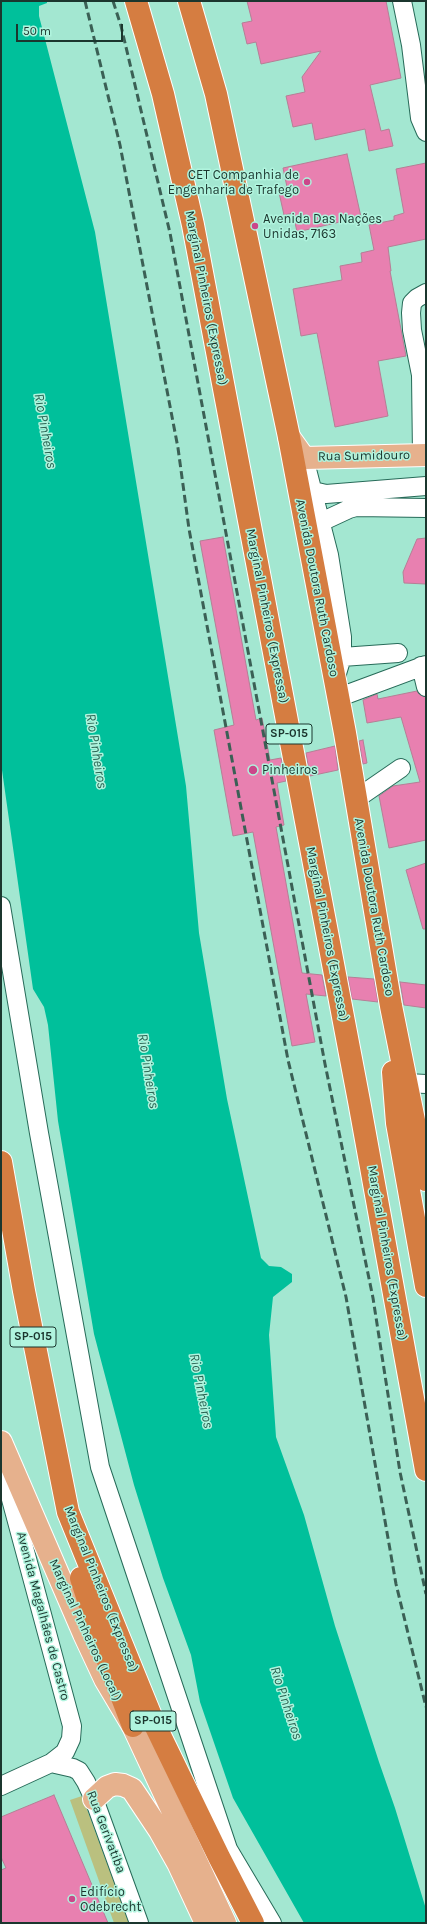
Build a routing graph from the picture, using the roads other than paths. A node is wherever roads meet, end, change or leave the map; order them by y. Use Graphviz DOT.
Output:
graph roads {
  1 [pos="136,1"];
  2 [pos="189,1"];
  3 [pos="402,1"];
  4 [pos="426,132"];
  5 [pos="426,293"];
  6 [pos="423,372"];
  7 [pos="288,437"];
  8 [pos="424,455"];
  9 [pos="304,458"];
  10 [pos="426,486"];
  11 [pos="312,491"];
  12 [pos="426,508"];
  13 [pos="321,522"];
  14 [pos="398,653"];
  15 [pos="342,657"];
  16 [pos="423,666"];
  17 [pos="426,687"];
  18 [pos="336,691"];
  19 [pos="402,768"];
  20 [pos="356,799"];
  21 [pos="1,906"];
  22 [pos="398,1040"];
  23 [pos="417,1083"];
  24 [pos="1,1162"];
  25 [pos="426,1175"];
  26 [pos="426,1286"];
  27 [pos="1,1442"];
  28 [pos="1,1462"];
  29 [pos="426,1470"];
  30 [pos="68,1512"];
  31 [pos="133,1726"];
  32 [pos="51,1764"];
  33 [pos="1,1786"];
  34 [pos="94,1799"];
  35 [pos="139,1923"];
  36 [pos="206,1923"];
  37 [pos="225,1923"];
  38 [pos="253,1923"];
  39 [pos="272,1923"];
  1 -- 29 [label="highway, Marginal Pinheiros (Expressa) / SP-015"];
  2 -- 7 [label="highway, Avenida Doutora Ruth Cardoso"];
  3 -- 4 [label="street"];
  5 -- 6 [label="street"];
  6 -- 8 [label="street"];
  7 -- 9 [label="main road, Rua Sumidouro"];
  7 -- 18 [label="highway, Avenida Doutora Ruth Cardoso"];
  8 -- 9 [label="main road, Rua Sumidouro"];
  9 -- 11 [label="street"];
  10 -- 11 [label="street"];
  11 -- 13 [label="street"];
  12 -- 13 [label="street"];
  13 -- 15 [label="street"];
  14 -- 15 [label="street"];
  15 -- 18 [label="street"];
  16 -- 17 [label="street"];
  16 -- 18 [label="street"];
  18 -- 20 [label="highway, Avenida Doutora Ruth Cardoso"];
  19 -- 20 [label="street"];
  20 -- 22 [label="highway, Avenida Doutora Ruth Cardoso"];
  21 -- 39 [label="street"];
  22 -- 23 [label="highway, Avenida Doutora Ruth Cardoso"];
  22 -- 26 [label="highway"];
  23 -- 25 [label="highway, Avenida Doutora Ruth Cardoso"];
  24 -- 30 [label="highway, Marginal Pinheiros (Expressa) / SP-015"];
  27 -- 31 [label="main road, Marginal Pinheiros (Local)"];
  28 -- 32 [label="street, Avenida Magalhães de Castro"];
  30 -- 31 [label="highway"];
  30 -- 38 [label="highway, Marginal Pinheiros (Expressa) / SP-015"];
  31 -- 37 [label="main road, Marginal Pinheiros (Local)"];
  32 -- 33 [label="street"];
  32 -- 34 [label="street, Rua Gerivatiba"];
  34 -- 35 [label="street, Rua Gerivatiba"];
  34 -- 36 [label="main road"];
}
